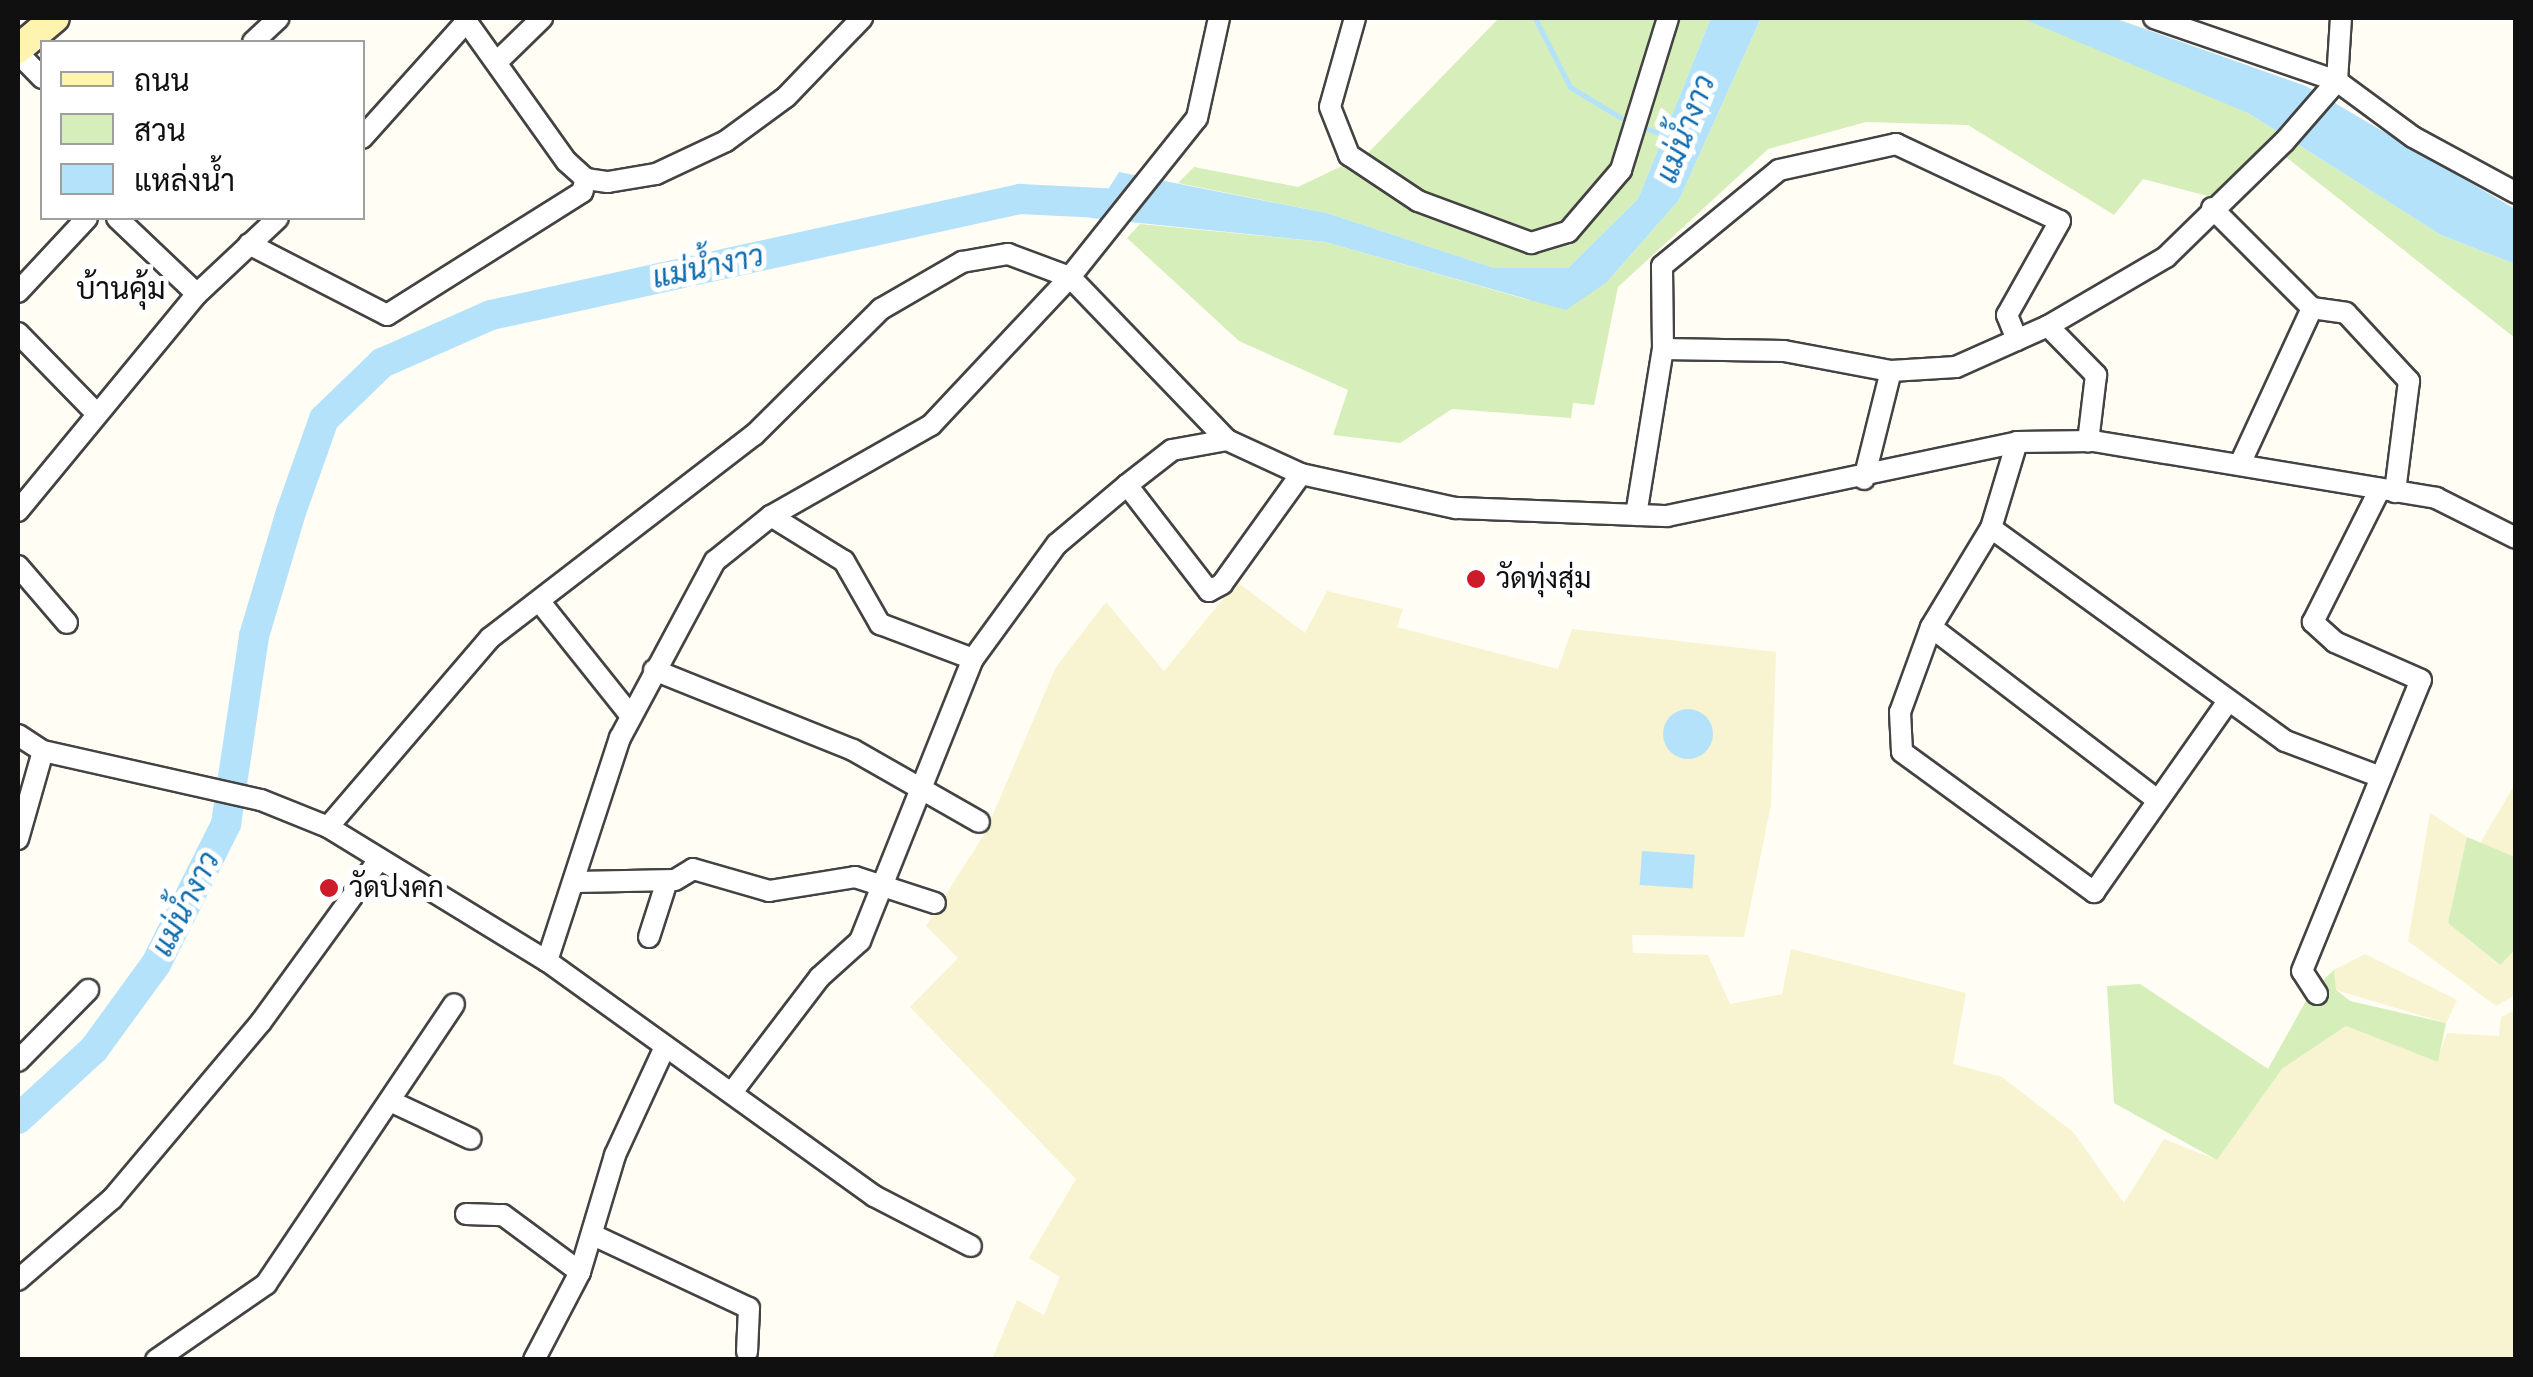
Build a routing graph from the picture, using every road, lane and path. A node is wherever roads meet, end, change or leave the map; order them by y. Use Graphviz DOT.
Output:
graph roads {
  1 [pos="55,18"];
  2 [pos="279,18"];
  3 [pos="542,18"];
  4 [pos="862,18"];
  5 [pos="1219,18"];
  6 [pos="1355,18"];
  7 [pos="1668,18"];
  8 [pos="2154,18"];
  9 [pos="2341,18"];
  10 [pos="465,19"];
  11 [pos="255,40"];
  12 [pos="18,51"];
  13 [pos="500,60"];
  14 [pos="40,76"];
  15 [pos="2334,87"];
  16 [pos="365,135"];
  17 [pos="586,180"];
  18 [pos="2516,192"];
  19 [pos="2212,208"];
  20 [pos="85,220"];
  21 [pos="119,220"];
  22 [pos="276,220"];
  23 [pos="249,244"];
  24 [pos="1070,277"];
  25 [pos="18,292"];
  26 [pos="197,294"];
  27 [pos="2312,308"];
  28 [pos="2048,326"];
  29 [pos="18,333"];
  30 [pos="2016,340"];
  31 [pos="1663,349"];
  32 [pos="1891,372"];
  33 [pos="95,412"];
  34 [pos="1227,440"];
  35 [pos="2016,442"];
  36 [pos="2088,442"];
  37 [pos="2240,464"];
  38 [pos="1301,474"];
  39 [pos="1864,479"];
  40 [pos="1127,485"];
  41 [pos="2388,490"];
  42 [pos="18,510"];
  43 [pos="1636,515"];
  44 [pos="772,516"];
  45 [pos="1991,528"];
  46 [pos="2516,538"];
  47 [pos="18,566"];
  48 [pos="540,602"];
  49 [pos="67,623"];
  50 [pos="1931,627"];
  51 [pos="974,659"];
  52 [pos="654,670"];
  53 [pos="2228,701"];
  54 [pos="631,716"];
  55 [pos="18,735"];
  56 [pos="43,750"];
  57 [pos="2378,776"];
  58 [pos="925,791"];
  59 [pos="2155,798"];
  60 [pos="980,822"];
  61 [pos="328,827"];
  62 [pos="18,839"];
  63 [pos="378,861"];
  64 [pos="668,881"];
  65 [pos="881,881"];
  66 [pos="576,882"];
  67 [pos="935,903"];
  68 [pos="650,938"];
  69 [pos="547,961"];
  70 [pos="88,990"];
  71 [pos="2316,994"];
  72 [pos="454,1004"];
  73 [pos="665,1047"];
  74 [pos="18,1062"];
  75 [pos="733,1091"];
  76 [pos="390,1101"];
  77 [pos="471,1139"];
  78 [pos="466,1214"];
  79 [pos="593,1236"];
  80 [pos="971,1246"];
  81 [pos="580,1272"];
  82 [pos="18,1280"];
  83 [pos="747,1352"];
  84 [pos="156,1360"];
  85 [pos="534,1360"];
  1 -- 12 [label="main road"];
  2 -- 11 [label="street"];
  3 -- 13 [label="street"];
  4 -- 17 [label="street"];
  5 -- 24 [label="street"];
  6 -- 7 [label="street"];
  8 -- 15 [label="street"];
  9 -- 15 [label="street"];
  10 -- 13 [label="street"];
  10 -- 16 [label="street"];
  12 -- 14 [label="street"];
  13 -- 17 [label="street"];
  15 -- 18 [label="street"];
  15 -- 19 [label="street"];
  17 -- 23 [label="street"];
  19 -- 27 [label="street"];
  19 -- 28 [label="street"];
  20 -- 25 [label="street"];
  21 -- 26 [label="street"];
  22 -- 23 [label="street"];
  23 -- 26 [label="street"];
  24 -- 34 [label="street"];
  24 -- 44 [label="street"];
  24 -- 48 [label="street"];
  26 -- 33 [label="street"];
  27 -- 37 [label="street"];
  27 -- 41 [label="street"];
  28 -- 30 [label="street"];
  28 -- 36 [label="street"];
  29 -- 33 [label="street"];
  30 -- 31 [label="street"];
  30 -- 32 [label="street"];
  31 -- 32 [label="street"];
  31 -- 43 [label="street"];
  32 -- 39 [label="street"];
  33 -- 42 [label="street"];
  34 -- 38 [label="street"];
  34 -- 40 [label="street"];
  35 -- 36 [label="street"];
  35 -- 39 [label="street"];
  35 -- 45 [label="street"];
  36 -- 37 [label="street"];
  37 -- 41 [label="street"];
  38 -- 40 [label="street"];
  38 -- 43 [label="street"];
  39 -- 43 [label="street"];
  40 -- 51 [label="street"];
  41 -- 46 [label="street"];
  41 -- 57 [label="street"];
  44 -- 51 [label="street"];
  44 -- 52 [label="street"];
  45 -- 50 [label="street"];
  45 -- 53 [label="street"];
  47 -- 49 [label="street"];
  48 -- 54 [label="street"];
  48 -- 61 [label="street"];
  50 -- 59 [label="street"];
  50 -- 59 [label="street"];
  51 -- 58 [label="street"];
  52 -- 54 [label="street"];
  52 -- 58 [label="street"];
  53 -- 57 [label="street"];
  53 -- 59 [label="street"];
  54 -- 66 [label="street"];
  55 -- 56 [label="street"];
  56 -- 61 [label="street"];
  56 -- 62 [label="street"];
  57 -- 71 [label="street"];
  58 -- 60 [label="street"];
  58 -- 65 [label="street"];
  61 -- 63 [label="street"];
  63 -- 69 [label="street"];
  63 -- 82 [label="street"];
  64 -- 65 [label="street"];
  64 -- 66 [label="street"];
  64 -- 68 [label="street"];
  65 -- 67 [label="street"];
  65 -- 75 [label="street"];
  66 -- 69 [label="street"];
  69 -- 73 [label="street"];
  70 -- 74 [label="street"];
  72 -- 76 [label="street"];
  73 -- 75 [label="street"];
  73 -- 79 [label="street"];
  75 -- 80 [label="street"];
  76 -- 77 [label="street"];
  76 -- 84 [label="street"];
  78 -- 81 [label="street"];
  79 -- 81 [label="street"];
  79 -- 83 [label="street"];
  81 -- 85 [label="street"];
}
